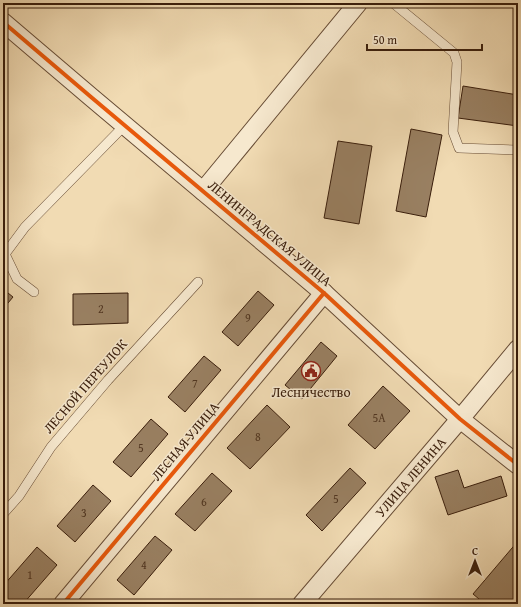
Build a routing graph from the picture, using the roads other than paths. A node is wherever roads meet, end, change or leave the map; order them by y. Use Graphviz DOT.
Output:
graph roads {
  1 [pos="358,3"];
  2 [pos="393,3"];
  3 [pos="3,22"];
  4 [pos="125,126"];
  5 [pos="518,150"];
  6 [pos="203,191"];
  7 [pos="198,282"];
  8 [pos="34,292"];
  9 [pos="324,293"];
  10 [pos="518,349"];
  11 [pos="460,419"];
  12 [pos="518,465"];
  13 [pos="3,514"];
  14 [pos="63,604"];
  15 [pos="302,604"];
  1 -- 6 [label="street"];
  2 -- 5 [label="lane"];
  3 -- 4 [label="street, ЛЕНИНГРАДСКАЯ УЛИЦА"];
  4 -- 6 [label="street, ЛЕНИНГРАДСКАЯ УЛИЦА"];
  4 -- 8 [label="lane"];
  6 -- 9 [label="street, ЛЕНИНГРАДСКАЯ УЛИЦА"];
  7 -- 13 [label="lane, ЛЕСНОЙ ПЕРЕУЛОК"];
  9 -- 11 [label="street, ЛЕНИНГРАДСКАЯ УЛИЦА"];
  9 -- 14 [label="street, ЛЕСНАЯ УЛИЦА"];
  10 -- 11 [label="street, УЛИЦА ЛЕНИНА"];
  11 -- 12 [label="street, ЛЕНИНГРАДСКАЯ УЛИЦА"];
  11 -- 15 [label="street, УЛИЦА ЛЕНИНА"];
}
